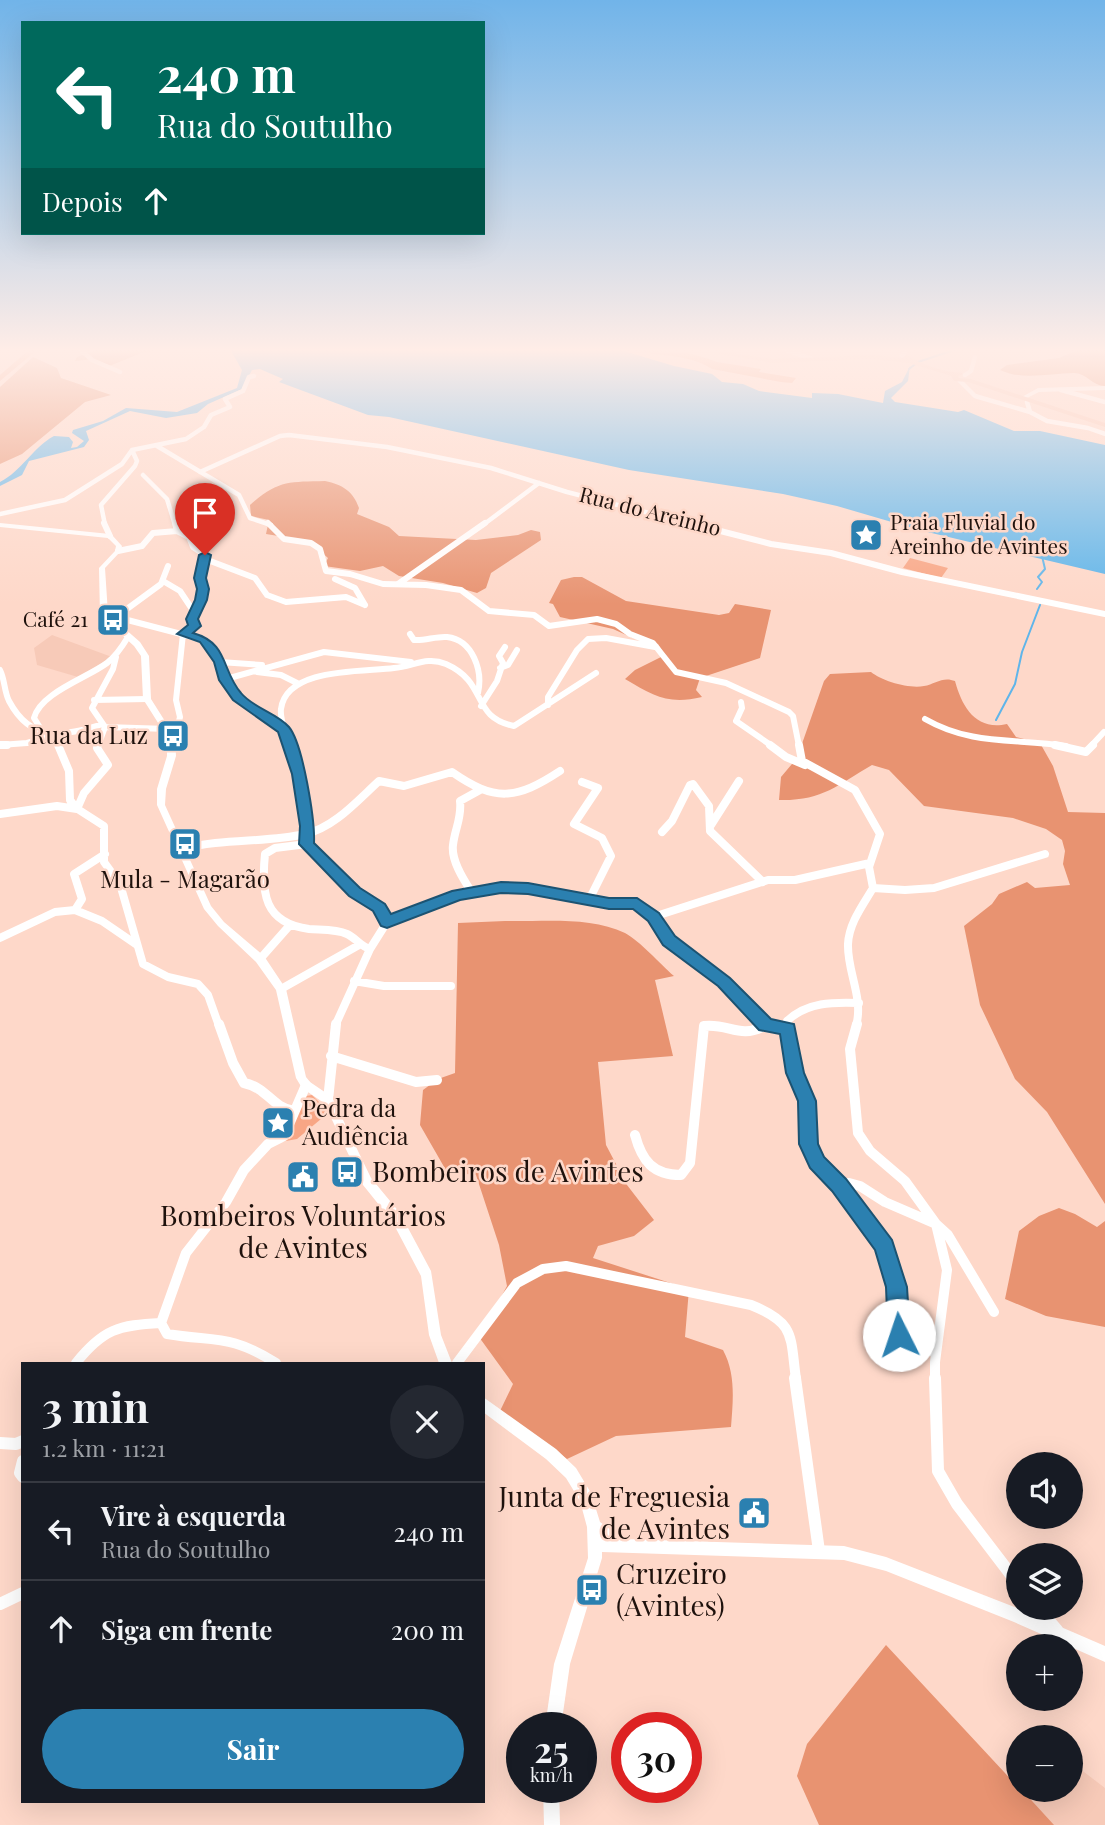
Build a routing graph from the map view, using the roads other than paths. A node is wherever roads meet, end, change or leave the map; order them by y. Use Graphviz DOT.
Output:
graph roads {
  1 [pos="192,434"];
  2 [pos="157,446"];
  3 [pos="132,450"];
  4 [pos="201,472"];
  5 [pos="143,475"];
  6 [pos="539,483"];
  7 [pos="0,514"];
  8 [pos="0,525"];
  9 [pos="177,531"];
  10 [pos="110,537"];
  11 [pos="118,551"];
  12 [pos="205,559"];
  13 [pos="168,566"];
  14 [pos="335,579"];
  15 [pos="163,581"];
  16 [pos="395,585"];
  17 [pos="194,612"];
  18 [pos="1105,614"];
  19 [pos="116,617"];
  20 [pos="107,619"];
  21 [pos="183,634"];
  22 [pos="410,634"];
  23 [pos="128,637"];
  24 [pos="505,647"];
  25 [pos="658,648"];
  26 [pos="517,650"];
  27 [pos="116,657"];
  28 [pos="220,662"];
  29 [pos="410,662"];
  30 [pos="424,662"];
  31 [pos="268,666"];
  32 [pos="500,668"];
  33 [pos="0,670"];
  34 [pos="250,671"];
  35 [pos="596,673"];
  36 [pos="226,680"];
  37 [pos="299,684"];
  38 [pos="478,694"];
  39 [pos="147,699"];
  40 [pos="94,700"];
  41 [pos="741,702"];
  42 [pos="548,705"];
  43 [pos="481,706"];
  44 [pos="925,719"];
  45 [pos="104,725"];
  46 [pos="168,729"];
  47 [pos="284,730"];
  48 [pos="1105,731"];
  49 [pos="42,734"];
  50 [pos="53,735"];
  51 [pos="0,744"];
  52 [pos="173,744"];
  53 [pos="1105,744"];
  54 [pos="808,766"];
  55 [pos="560,771"];
  56 [pos="739,781"];
  57 [pos="582,782"];
  58 [pos="480,790"];
  59 [pos="77,809"];
  60 [pos="0,814"];
  61 [pos="709,827"];
  62 [pos="662,832"];
  63 [pos="307,834"];
  64 [pos="307,844"];
  65 [pos="182,849"];
  66 [pos="105,854"];
  67 [pos="1045,854"];
  68 [pos="870,863"];
  69 [pos="764,882"];
  70 [pos="873,888"];
  71 [pos="471,891"];
  72 [pos="589,900"];
  73 [pos="75,910"];
  74 [pos="653,917"];
  75 [pos="387,922"];
  76 [pos="290,925"];
  77 [pos="0,938"];
  78 [pos="137,945"];
  79 [pos="359,945"];
  80 [pos="370,949"];
  81 [pos="260,959"];
  82 [pos="354,981"];
  83 [pos="451,986"];
  84 [pos="281,989"];
  85 [pos="859,1003"];
  86 [pos="766,1025"];
  87 [pos="788,1028"];
  88 [pos="331,1056"];
  89 [pos="437,1080"];
  90 [pos="306,1085"];
  91 [pos="328,1100"];
  92 [pos="294,1111"];
  93 [pos="635,1135"];
  94 [pos="839,1185"];
  95 [pos="936,1224"];
  96 [pos="993,1312"];
  97 [pos="161,1322"];
  98 [pos="936,1353"];
  99 [pos="441,1361"];
  100 [pos="77,1362"];
  101 [pos="274,1362"];
  102 [pos="458,1362"];
  103 [pos="485,1405"];
  104 [pos="21,1441"];
  105 [pos="0,1443"];
  106 [pos="594,1527"];
  107 [pos="596,1545"];
  108 [pos="624,1548"];
  109 [pos="819,1551"];
  110 [pos="1006,1568"];
  111 [pos="21,1594"];
  112 [pos="0,1604"];
  113 [pos="1049,1620"];
  114 [pos="1060,1634"];
  115 [pos="1061,1634"];
  116 [pos="1083,1644"];
  117 [pos="1105,1654"];
  118 [pos="555,1712"];
  119 [pos="551,1803"];
  120 [pos="552,1825"];
  1 -- 2 [label="street"];
  2 -- 3 [label="street"];
  2 -- 4 [label="street"];
  3 -- 7 [label="street"];
  3 -- 10 [label="street"];
  4 -- 6 [label="street, Rua do Areinho"];
  4 -- 16 [label="street"];
  5 -- 9 [label="street"];
  6 -- 16 [label="street"];
  6 -- 18 [label="street, Rua do Areinho"];
  8 -- 10 [label="street"];
  9 -- 11 [label="street"];
  9 -- 12 [label="street"];
  10 -- 11 [label="street"];
  11 -- 20 [label="street"];
  12 -- 14 [label="street"];
  12 -- 17 [label="street"];
  13 -- 15 [label="street"];
  15 -- 17 [label="street"];
  15 -- 19 [label="street"];
  16 -- 25 [label="street"];
  17 -- 21 [label="street"];
  19 -- 20 [label="street"];
  19 -- 21 [label="street"];
  20 -- 23 [label="street"];
  21 -- 28 [label="street"];
  21 -- 52 [label="street"];
  22 -- 38 [label="street"];
  23 -- 27 [label="street"];
  23 -- 39 [label="street"];
  24 -- 32 [label="street"];
  25 -- 42 [label="street"];
  25 -- 54 [label="street"];
  26 -- 32 [label="street"];
  27 -- 40 [label="street"];
  27 -- 49 [label="street"];
  28 -- 31 [label="street"];
  28 -- 36 [label="street"];
  29 -- 30 [label="street"];
  29 -- 31 [label="street"];
  29 -- 37 [label="street"];
  29 -- 38 [label="street"];
  31 -- 34 [label="street"];
  32 -- 43 [label="street"];
  33 -- 49 [label="street"];
  34 -- 36 [label="street"];
  34 -- 37 [label="street"];
  35 -- 42 [label="street"];
  36 -- 47 [label="street"];
  37 -- 47 [label="street"];
  38 -- 43 [label="street"];
  39 -- 40 [label="street"];
  39 -- 46 [label="street"];
  40 -- 45 [label="street"];
  41 -- 54 [label="street"];
  42 -- 43 [label="street"];
  44 -- 48 [label="street"];
  45 -- 46 [label="street"];
  45 -- 50 [label="street"];
  45 -- 59 [label="street"];
  46 -- 52 [label="street"];
  47 -- 63 [label="street"];
  48 -- 53 [label="street"];
  49 -- 50 [label="street"];
  49 -- 51 [label="street"];
  50 -- 59 [label="street"];
  52 -- 65 [label="street"];
  54 -- 68 [label="street"];
  55 -- 58 [label="street"];
  56 -- 61 [label="street"];
  57 -- 72 [label="street"];
  58 -- 63 [label="street"];
  58 -- 71 [label="street"];
  59 -- 60 [label="street"];
  59 -- 66 [label="street"];
  61 -- 62 [label="street"];
  61 -- 69 [label="street"];
  63 -- 64 [label="street"];
  63 -- 65 [label="street"];
  64 -- 75 [label="street"];
  64 -- 76 [label="street"];
  65 -- 81 [label="street"];
  66 -- 73 [label="street"];
  66 -- 78 [label="street"];
  67 -- 70 [label="street"];
  68 -- 69 [label="street"];
  68 -- 70 [label="street"];
  69 -- 74 [label="street"];
  70 -- 85 [label="street"];
  71 -- 72 [label="street"];
  71 -- 75 [label="street"];
  72 -- 74 [label="street"];
  73 -- 77 [label="street"];
  73 -- 78 [label="street"];
  74 -- 86 [label="street"];
  75 -- 80 [label="street"];
  76 -- 79 [label="street"];
  76 -- 81 [label="street"];
  78 -- 92 [label="street"];
  79 -- 80 [label="street"];
  79 -- 84 [label="street"];
  80 -- 82 [label="street"];
  81 -- 84 [label="street"];
  82 -- 83 [label="street"];
  82 -- 88 [label="street"];
  84 -- 90 [label="street"];
  85 -- 87 [label="street"];
  85 -- 95 [label="street"];
  86 -- 87 [label="street"];
  86 -- 93 [label="street"];
  87 -- 94 [label="street"];
  88 -- 89 [label="street"];
  88 -- 91 [label="street"];
  90 -- 91 [label="street"];
  90 -- 92 [label="street"];
  91 -- 99 [label="street"];
  92 -- 97 [label="street"];
  94 -- 95 [label="street"];
  94 -- 98 [label="street"];
  95 -- 96 [label="street"];
  95 -- 98 [label="street"];
  97 -- 100 [label="street"];
  97 -- 101 [label="street"];
  98 -- 110 [label="street"];
  102 -- 109 [label="street"];
  103 -- 106 [label="street"];
  104 -- 105 [label="street"];
  106 -- 107 [label="street"];
  106 -- 108 [label="street"];
  107 -- 108 [label="street"];
  107 -- 118 [label="street"];
  108 -- 109 [label="street"];
  109 -- 114 [label="street"];
  111 -- 112 [label="street"];
  113 -- 115 [label="street"];
  116 -- 117 [label="street"];
  119 -- 120 [label="street"];
}
